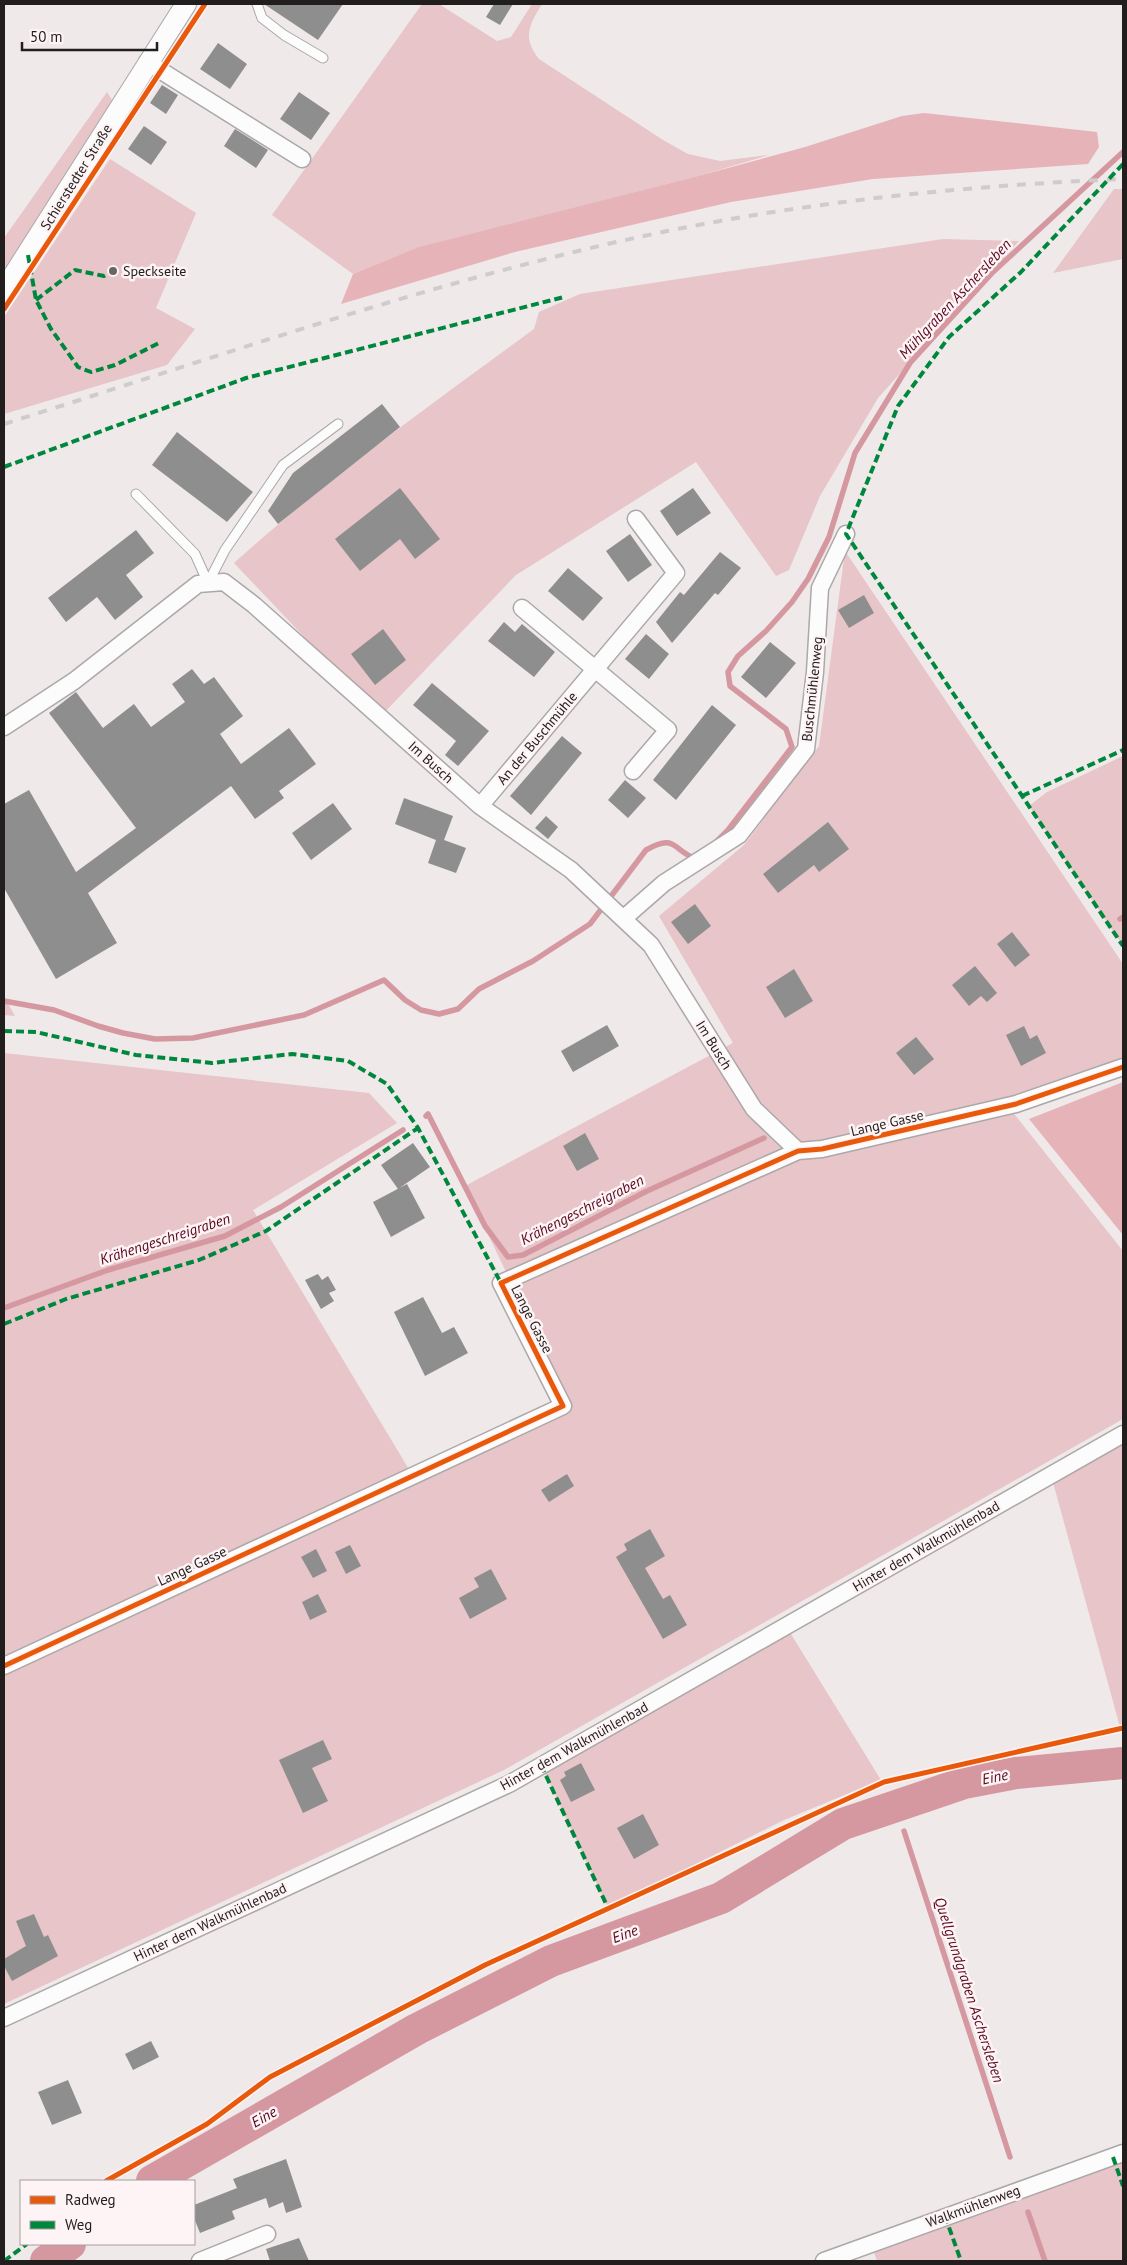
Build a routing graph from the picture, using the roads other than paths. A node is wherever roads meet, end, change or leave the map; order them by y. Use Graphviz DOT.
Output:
graph roads {
  1 [pos="186,4"];
  2 [pos="257,4"];
  3 [pos="323,58"];
  4 [pos="147,62"];
  5 [pos="302,159"];
  6 [pos="4,290"];
  7 [pos="338,424"];
  8 [pos="136,494"];
  9 [pos="636,519"];
  10 [pos="846,534"];
  11 [pos="208,583"];
  12 [pos="522,608"];
  13 [pos="595,669"];
  14 [pos="4,726"];
  15 [pos="633,772"];
  16 [pos="480,806"];
  17 [pos="620,915"];
  18 [pos="1123,1067"];
  19 [pos="798,1151"];
  20 [pos="1123,1434"];
  21 [pos="4,1666"];
  22 [pos="4,2018"];
  23 [pos="1123,2153"];
  24 [pos="267,2234"];
  25 [pos="200,2261"];
  26 [pos="824,2261"];
  1 -- 4 [label="street, Schierstedter Straße"];
  2 -- 3 [label="lane"];
  4 -- 5 [label="street"];
  4 -- 6 [label="street, Schierstedter Straße"];
  7 -- 11 [label="lane"];
  8 -- 11 [label="lane"];
  9 -- 13 [label="street, An der Buschmühle"];
  10 -- 17 [label="street, Buschmühlenweg"];
  11 -- 14 [label="street"];
  11 -- 16 [label="street, Im Busch"];
  12 -- 13 [label="street"];
  13 -- 15 [label="street"];
  13 -- 16 [label="street, An der Buschmühle"];
  16 -- 17 [label="street, Im Busch"];
  17 -- 19 [label="street, Im Busch"];
  18 -- 19 [label="street, Lange Gasse"];
  19 -- 21 [label="street, Lange Gasse"];
  20 -- 22 [label="street, Hinter dem Walkmühlenbad"];
  23 -- 26 [label="street, Walkmühlenweg"];
  24 -- 25 [label="street"];
}
